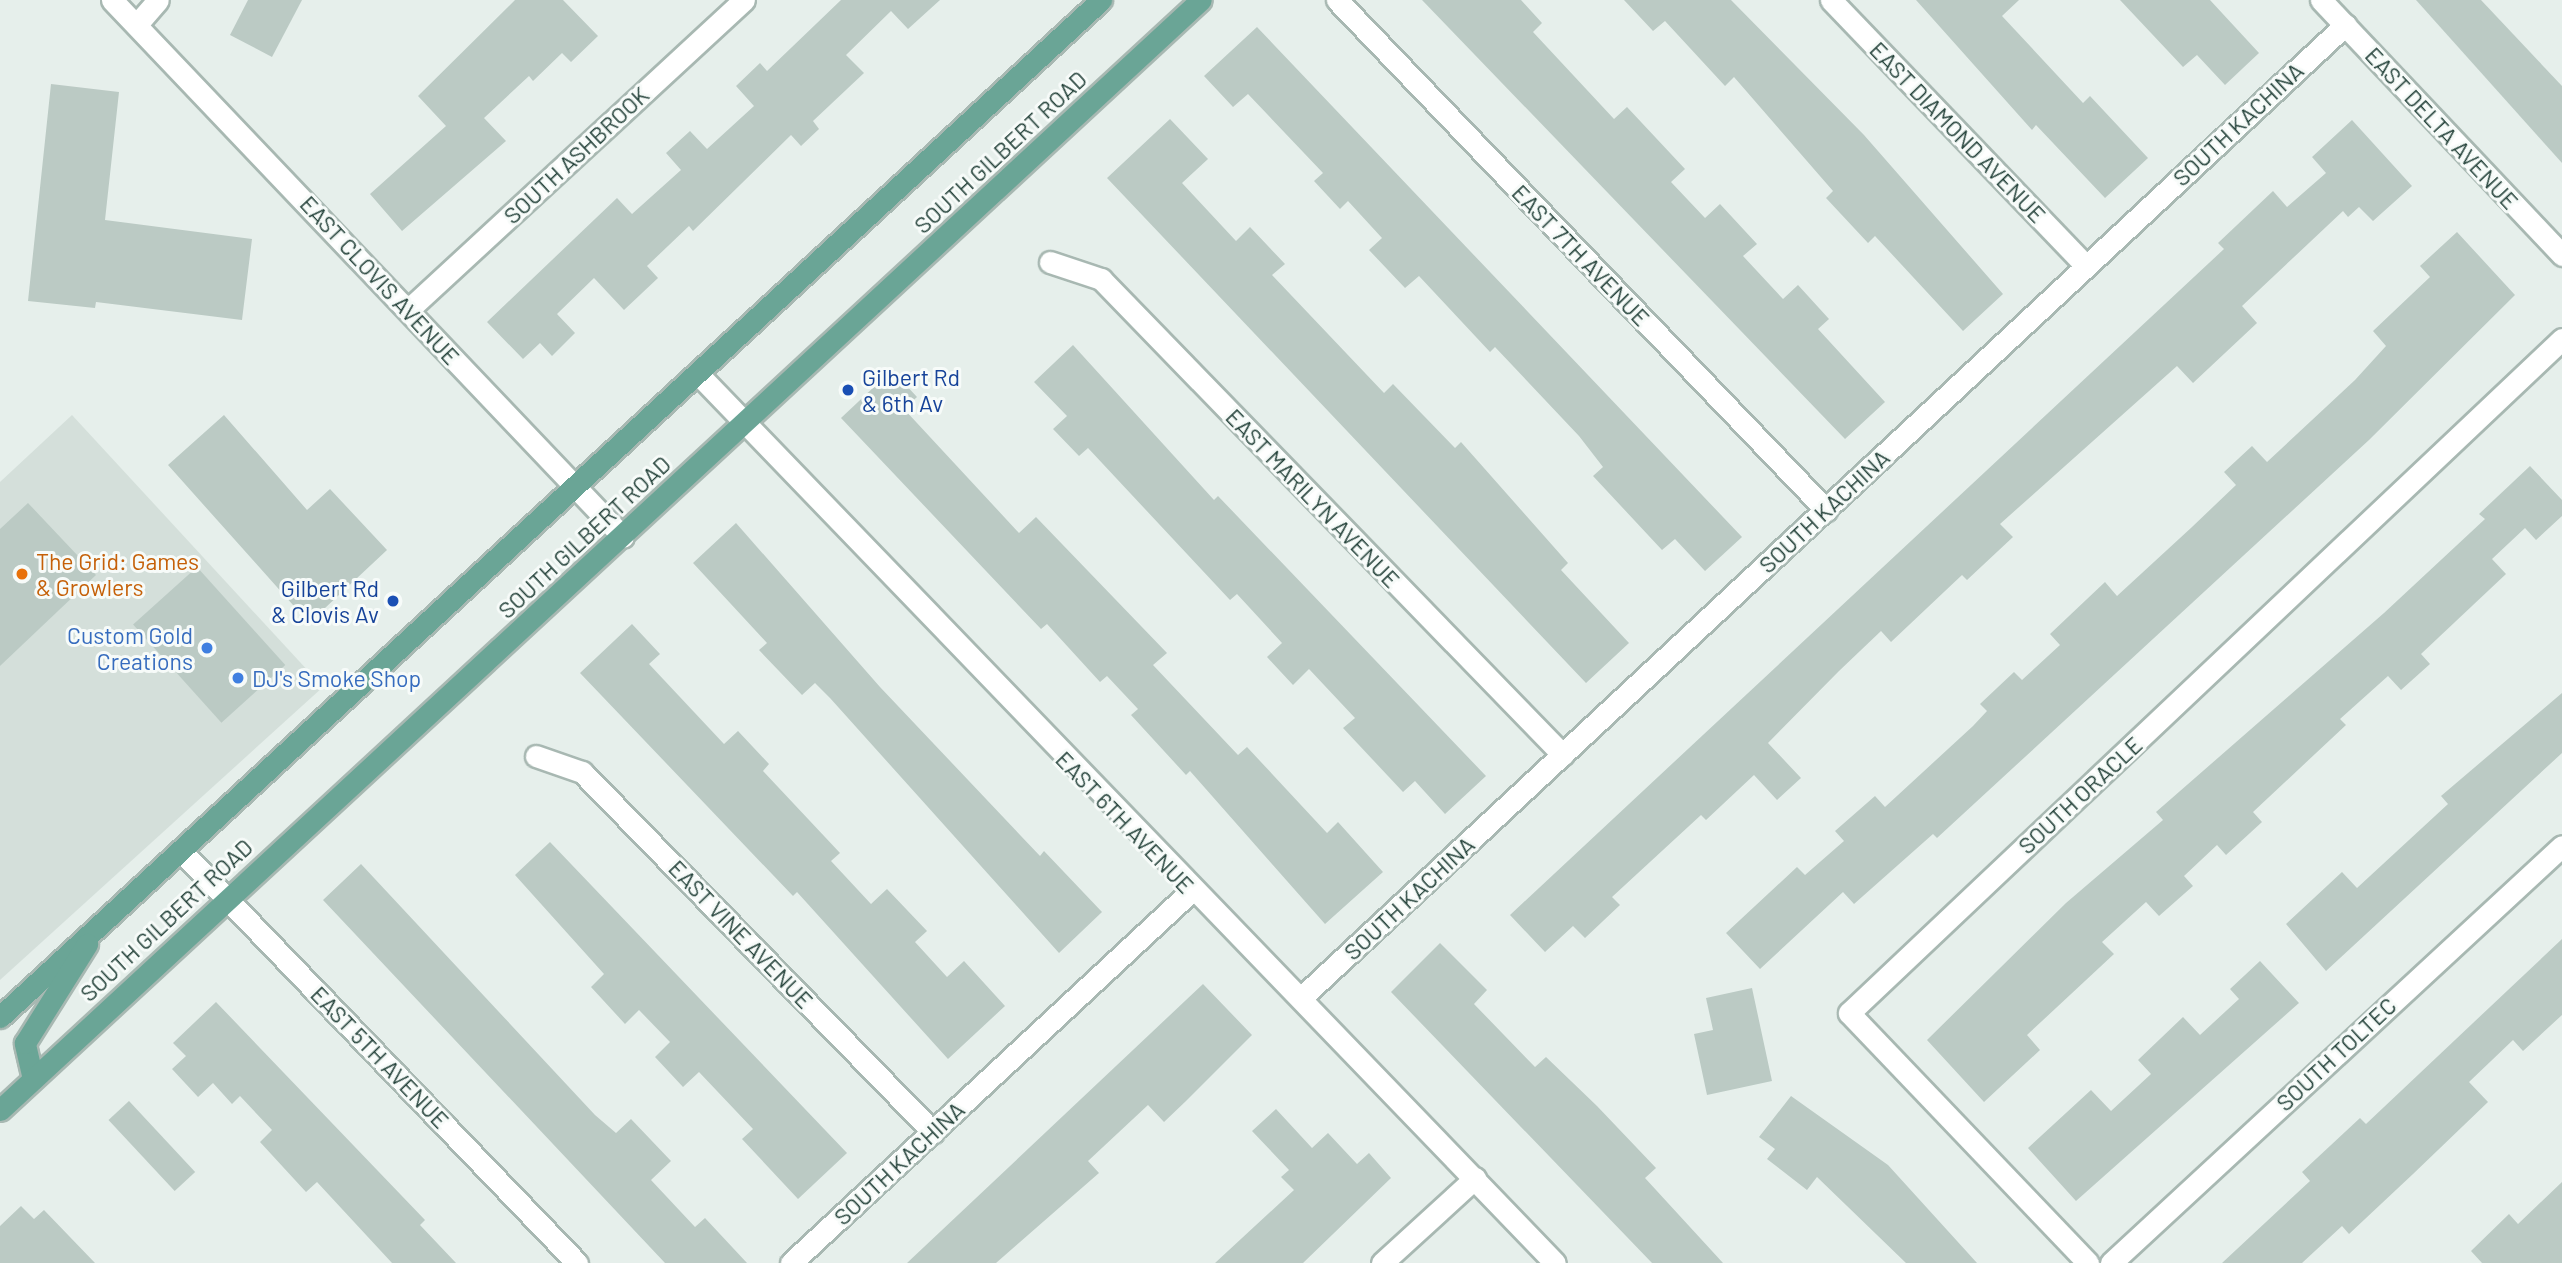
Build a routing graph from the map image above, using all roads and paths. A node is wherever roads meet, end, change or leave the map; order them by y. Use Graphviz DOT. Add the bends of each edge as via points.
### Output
graph roads {
  1 [pos="112,0"];
  2 [pos="158,0"];
  3 [pos="744,0"];
  4 [pos="1101,0"];
  5 [pos="1201,0"];
  6 [pos="1337,0"];
  7 [pos="1831,0"];
  8 [pos="2321,0"];
  9 [pos="138,23"];
  10 [pos="2345,26"];
  11 [pos="2562,256"];
  12 [pos="1050,262"];
  13 [pos="2085,265"];
  14 [pos="408,310"];
  15 [pos="2562,340"];
  16 [pos="699,375"];
  17 [pos="746,423"];
  18 [pos="576,489"];
  19 [pos="1826,510"];
  20 [pos="623,537"];
  21 [pos="1563,755"];
  22 [pos="536,756"];
  23 [pos="2562,846"];
  24 [pos="182,852"];
  25 [pos="1191,891"];
  26 [pos="229,899"];
  27 [pos="92,933"];
  28 [pos="1302,997"];
  29 [pos="0,1017"];
  30 [pos="33,1079"];
  31 [pos="0,1110"];
  32 [pos="933,1132"];
  33 [pos="1475,1178"];
  34 [pos="577,1263"];
  35 [pos="791,1263"];
  36 [pos="1382,1263"];
  37 [pos="1555,1263"];
  38 [pos="2088,1263"];
  39 [pos="2110,1263"];
  1 -- 9 [label="street, EAST CLOVIS AVENUE"];
  2 -- 9 [label="street"];
  3 -- 14 [label="street, SOUTH ASHBROOK"];
  4 -- 16 [label="main road, SOUTH GILBERT ROAD"];
  5 -- 17 [label="main road, SOUTH GILBERT ROAD"];
  6 -- 19 [label="street, EAST 7TH AVENUE"];
  7 -- 13 [label="street, EAST DIAMOND AVENUE"];
  8 -- 10 [label="street, EAST DELTA AVENUE"];
  9 -- 14 [label="street, EAST CLOVIS AVENUE"];
  10 -- 11 [label="street, EAST DELTA AVENUE"];
  10 -- 13 [label="street, SOUTH KACHINA"];
  12 -- 21 [label="street, EAST MARILYN AVENUE" via="1101,279"];
  13 -- 19 [label="street, SOUTH KACHINA"];
  14 -- 18 [label="street, EAST CLOVIS AVENUE"];
  15 -- 38 [label="street, SOUTH ORACLE" via="1849,1013"];
  16 -- 17 [label="street, EAST 6TH AVENUE"];
  16 -- 18 [label="main road, SOUTH GILBERT ROAD"];
  17 -- 20 [label="main road, SOUTH GILBERT ROAD"];
  17 -- 25 [label="street, EAST 6TH AVENUE"];
  18 -- 20 [label="street, EAST CLOVIS AVENUE"];
  18 -- 24 [label="main road, SOUTH GILBERT ROAD"];
  19 -- 21 [label="street, SOUTH KACHINA"];
  20 -- 26 [label="main road, SOUTH GILBERT ROAD"];
  21 -- 28 [label="street, SOUTH KACHINA"];
  22 -- 32 [label="street, EAST VINE AVENUE" via="582,772"];
  23 -- 39 [label="street, SOUTH TOLTEC"];
  24 -- 26 [label="street, EAST 5TH AVENUE"];
  24 -- 27 [label="main road, SOUTH GILBERT ROAD"];
  25 -- 28 [label="street, EAST 6TH AVENUE"];
  25 -- 32 [label="street, SOUTH KACHINA"];
  26 -- 30 [label="main road, SOUTH GILBERT ROAD"];
  26 -- 34 [label="street, EAST 5TH AVENUE"];
  27 -- 29 [label="main road, SOUTH GILBERT ROAD"];
  27 -- 30 [label="main road" via="25,1043"];
  28 -- 33 [label="street, EAST 6TH AVENUE"];
  30 -- 31 [label="main road, SOUTH GILBERT ROAD"];
  32 -- 35 [label="street, SOUTH KACHINA"];
  33 -- 36 [label="street"];
  33 -- 37 [label="street, EAST 6TH AVENUE"];
}
